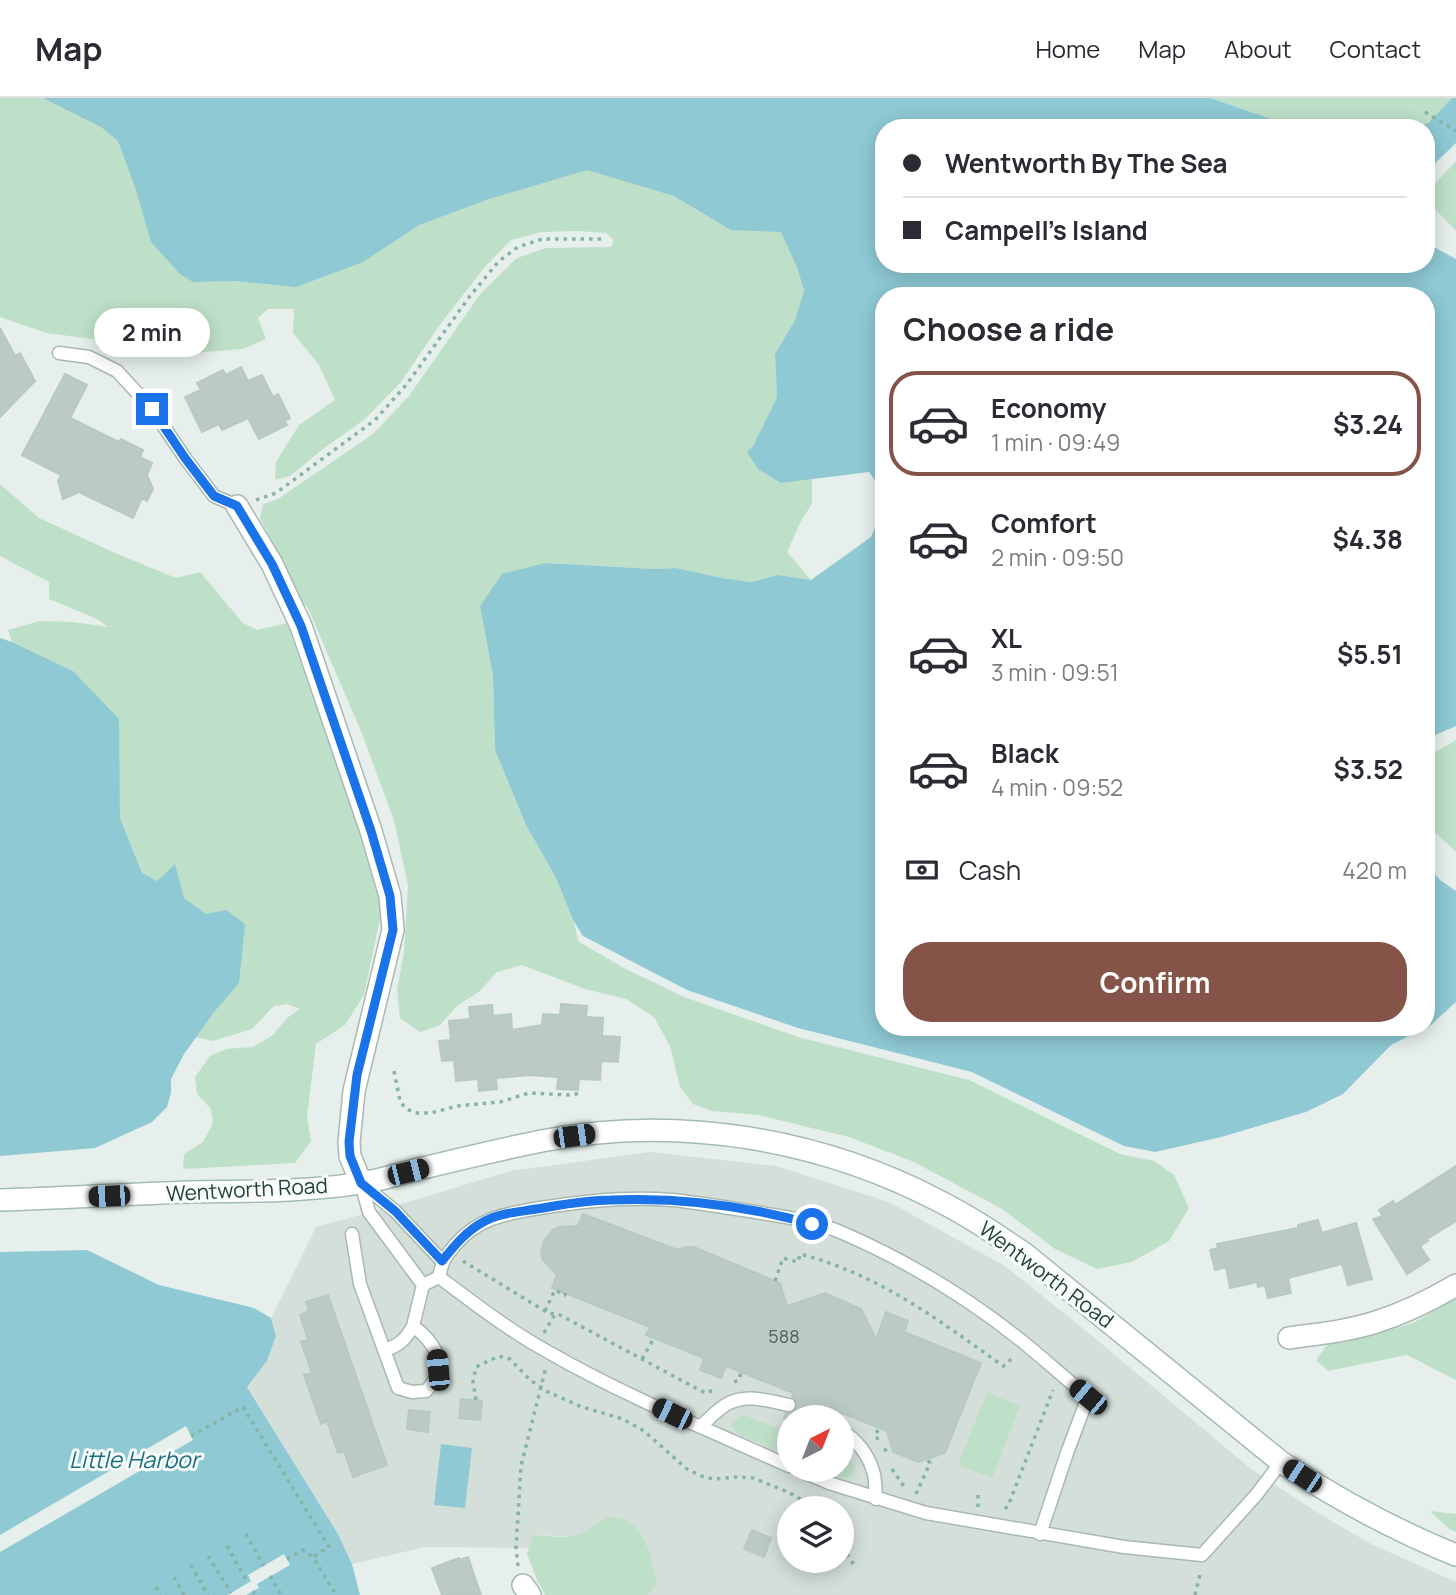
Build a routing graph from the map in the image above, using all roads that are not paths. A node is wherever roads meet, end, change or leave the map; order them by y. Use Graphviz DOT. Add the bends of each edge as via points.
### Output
graph roads {
  1 [pos="59,352"];
  2 [pos="237,506"];
  3 [pos="361,1183"];
  4 [pos="0,1200"];
  5 [pos="352,1234"];
  6 [pos="446,1257"];
  7 [pos="439,1277"];
  8 [pos="423,1285"];
  9 [pos="1456,1285"];
  10 [pos="413,1326"];
  11 [pos="1289,1338"];
  12 [pos="384,1350"];
  13 [pos="789,1405"];
  14 [pos="701,1426"];
  15 [pos="854,1440"];
  16 [pos="777,1461"];
  17 [pos="1281,1462"];
  18 [pos="827,1482"];
  19 [pos="876,1499"];
  20 [pos="1040,1534"];
  21 [pos="1456,1555"];
  1 -- 2 [label="lane" via="89,357 117,371 152,409 214,496"];
  2 -- 3 [label="main road" via="272,564 301,626 390,896 393,930 354,1091 350,1156"];
  3 -- 4 [label="main road, Wentworth Road"];
  3 -- 6 [label="lane"];
  3 -- 8 [label="lane" via="369,1212"];
  3 -- 17 [label="main road, Wentworth Road" via="550,1139 649,1130 748,1138 846,1161 939,1201 1025,1254"];
  5 -- 12 [label="lane" via="360,1284"];
  6 -- 7 [label="lane"];
  6 -- 20 [label="lane" via="463,1236 503,1214 609,1200 723,1206 835,1230 877,1248 981,1311 1088,1397"];
  7 -- 8 [label="lane"];
  7 -- 14 [label="lane" via="549,1353"];
  8 -- 10 [label="lane"];
  9 -- 11 [label="main road" via="1374,1323"];
  10 -- 12 [label="lane" via="403,1341"];
  10 -- 12 [label="lane" via="433,1344 437,1355 436,1382 426,1391 398,1388"];
  13 -- 14 [label="lane" via="755,1398 738,1400 725,1404"];
  14 -- 16 [label="lane"];
  15 -- 19 [label="lane" via="873,1470"];
  17 -- 20 [label="lane" via="1202,1555"];
  17 -- 21 [label="main road, Wentworth Road" via="1368,1516"];
  18 -- 19 [label="lane"];
  19 -- 20 [label="lane"];
}
